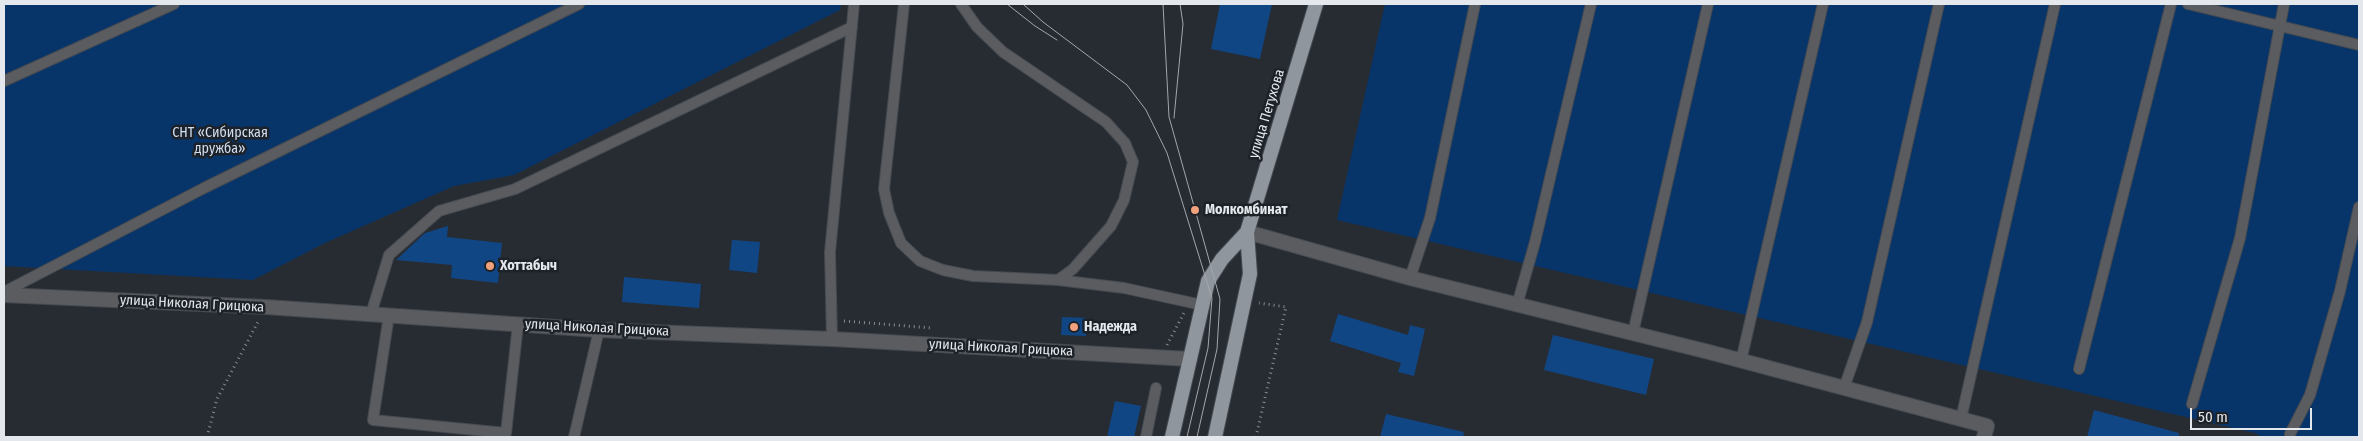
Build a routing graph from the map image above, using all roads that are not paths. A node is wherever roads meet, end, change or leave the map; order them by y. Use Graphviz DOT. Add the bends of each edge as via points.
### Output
graph roads {
  1 [pos="174,4"];
  2 [pos="578,4"];
  3 [pos="854,4"];
  4 [pos="904,4"];
  5 [pos="961,4"];
  6 [pos="1316,4"];
  7 [pos="1476,4"];
  8 [pos="1591,4"];
  9 [pos="1708,4"];
  10 [pos="1823,4"];
  11 [pos="1939,4"];
  12 [pos="2055,4"];
  13 [pos="2171,4"];
  14 [pos="2188,4"];
  15 [pos="2284,4"];
  16 [pos="2279,26"];
  17 [pos="852,27"];
  18 [pos="2359,45"];
  19 [pos="4,81"];
  20 [pos="2359,207"];
  21 [pos="1247,232"];
  22 [pos="1410,278"];
  23 [pos="1058,280"];
  24 [pos="4,294"];
  25 [pos="1195,304"];
  26 [pos="1518,305"];
  27 [pos="371,314"];
  28 [pos="389,315"];
  29 [pos="518,324"];
  30 [pos="599,330"];
  31 [pos="1633,333"];
  32 [pos="832,339"];
  33 [pos="1190,359"];
  34 [pos="1742,361"];
  35 [pos="2079,369"];
  36 [pos="1156,388"];
  37 [pos="1844,388"];
  38 [pos="2192,404"];
  39 [pos="1961,418"];
  40 [pos="2290,434"];
  41 [pos="574,437"];
  42 [pos="1146,437"];
  43 [pos="1172,437"];
  44 [pos="1215,437"];
  45 [pos="1984,437"];
  1 -- 19 [label="lane"];
  2 -- 24 [label="lane" via="204,188"];
  3 -- 17 [label="lane"];
  4 -- 23 [label="lane" via="884,189 901,243 920,262 944,270 973,276"];
  5 -- 23 [label="lane" via="1003,52 1106,122 1125,143 1133,162 1124,200 1111,226 1074,269"];
  6 -- 21 [label="highway, улица Петухова"];
  7 -- 22 [label="lane" via="1430,218"];
  8 -- 26 [label="lane"];
  9 -- 31 [label="lane"];
  10 -- 34 [label="lane"];
  11 -- 37 [label="lane" via="1868,322"];
  12 -- 39 [label="lane"];
  13 -- 35 [label="lane"];
  14 -- 16 [label="lane"];
  15 -- 16 [label="lane"];
  16 -- 18 [label="lane"];
  16 -- 38 [label="lane" via="2240,238"];
  17 -- 27 [label="lane" via="515,189 439,211 388,255"];
  17 -- 32 [label="lane" via="830,252"];
  20 -- 40 [label="lane" via="2340,291 2310,395"];
  21 -- 22 [label="street"];
  21 -- 25 [label="highway, улица Петухова" via="1214,271"];
  21 -- 44 [label="highway, улица Петухова" via="1250,274"];
  22 -- 26 [label="street"];
  23 -- 25 [label="lane" via="1124,288"];
  24 -- 27 [label="street, улица Николая Грицюка"];
  25 -- 33 [label="highway, улица Петухова"];
  26 -- 31 [label="street"];
  27 -- 28 [label="street, улица Николая Грицюка"];
  28 -- 29 [label="street, улица Николая Грицюка"];
  28 -- 29 [label="lane" via="373,420 506,433"];
  29 -- 30 [label="street, улица Николая Грицюка"];
  30 -- 32 [label="street, улица Николая Грицюка"];
  30 -- 41 [label="lane"];
  31 -- 34 [label="street"];
  32 -- 33 [label="street, улица Николая Грицюка"];
  33 -- 43 [label="highway, улица Петухова"];
  34 -- 37 [label="street"];
  36 -- 42 [label="lane"];
  37 -- 39 [label="street"];
  39 -- 45 [label="street" via="1987,426"];
}
